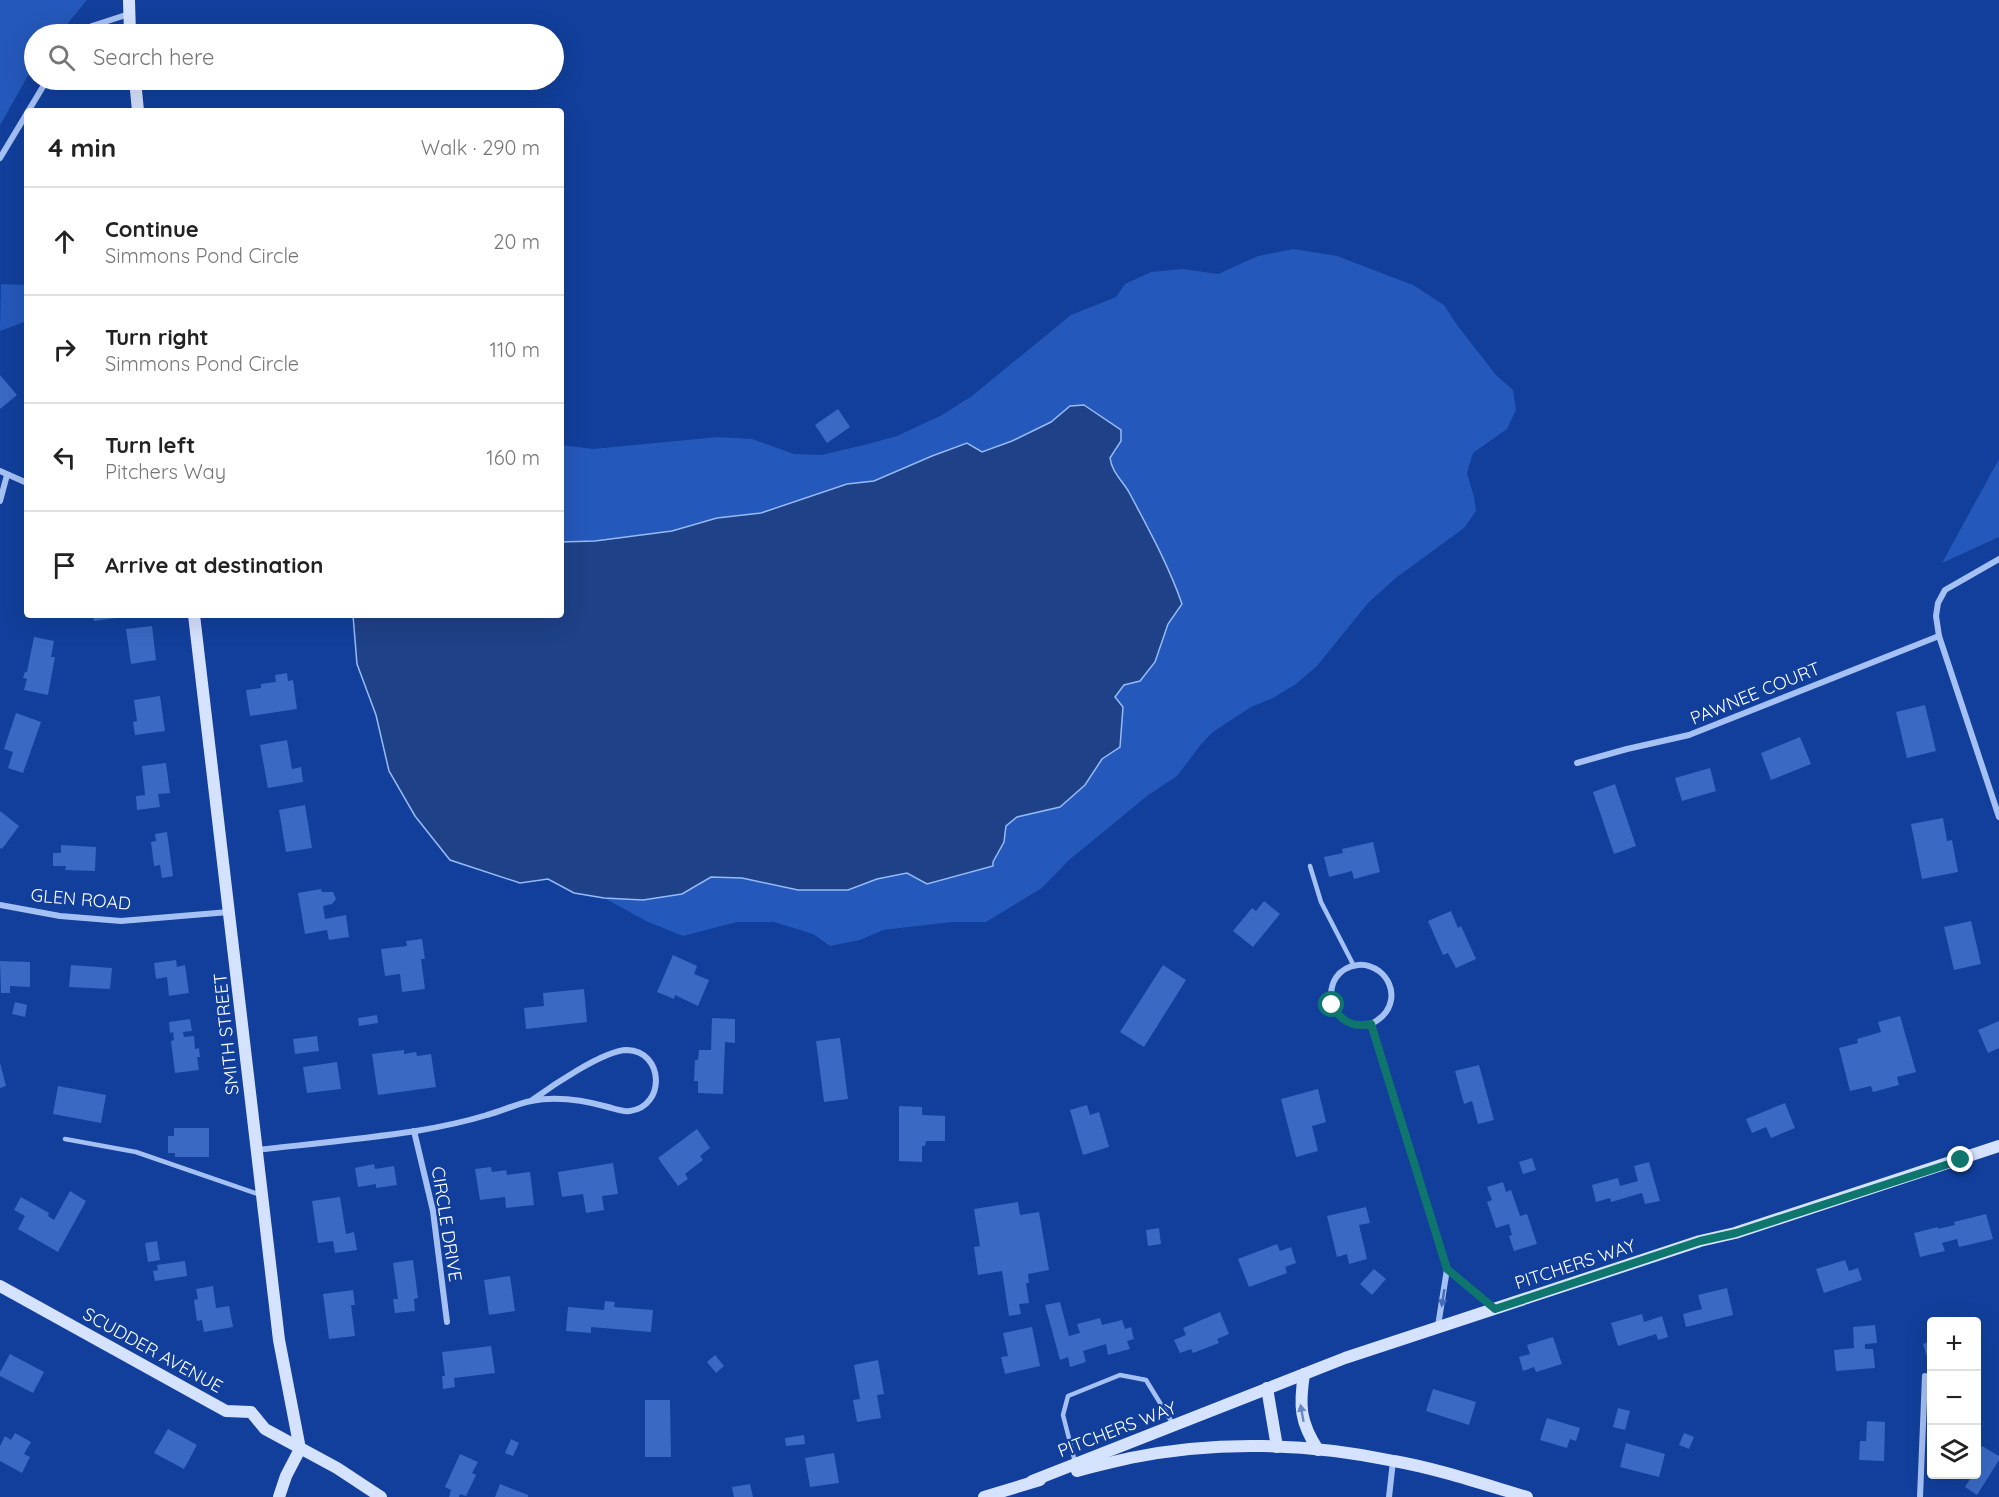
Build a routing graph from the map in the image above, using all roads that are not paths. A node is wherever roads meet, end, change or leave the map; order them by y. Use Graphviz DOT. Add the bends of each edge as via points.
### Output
graph roads {
  1 [pos="129,0"];
  2 [pos="129,14"];
  3 [pos="98,24"];
  4 [pos="130,24"];
  5 [pos="41,90"];
  6 [pos="136,90"];
  7 [pos="30,108"];
  8 [pos="138,108"];
  9 [pos="24,118"];
  10 [pos="0,158"];
  11 [pos="0,471"];
  12 [pos="7,475"];
  13 [pos="24,482"];
  14 [pos="0,501"];
  15 [pos="1999,559"];
  16 [pos="194,618"];
  17 [pos="1940,636"];
  18 [pos="1577,763"];
  19 [pos="1999,817"];
  20 [pos="1310,866"];
  21 [pos="0,905"];
  22 [pos="230,912"];
  23 [pos="1354,966"];
  24 [pos="1371,1024"];
  25 [pos="531,1101"];
  26 [pos="414,1131"];
  27 [pos="65,1139"];
  28 [pos="1999,1146"];
  29 [pos="257,1150"];
  30 [pos="262,1196"];
  31 [pos="1447,1269"];
  32 [pos="0,1286"];
  33 [pos="1495,1309"];
  34 [pos="447,1322"];
  35 [pos="1438,1327"];
  36 [pos="1304,1374"];
  37 [pos="1925,1376"];
  38 [pos="1267,1388"];
  39 [pos="1174,1426"];
  40 [pos="1277,1447"];
  41 [pos="300,1449"];
  42 [pos="1318,1450"];
  43 [pos="1393,1460"];
  44 [pos="1075,1464"];
  45 [pos="1032,1481"];
  46 [pos="279,1497"];
  47 [pos="381,1497"];
  48 [pos="984,1497"];
  49 [pos="1389,1497"];
  50 [pos="1527,1497"];
  51 [pos="1920,1497"];
  1 -- 2 [label="main road"];
  2 -- 3 [label="street"];
  2 -- 4 [label="main road"];
  5 -- 7 [label="street"];
  6 -- 8 [label="main road"];
  9 -- 10 [label="street"];
  11 -- 12 [label="street"];
  12 -- 13 [label="street"];
  12 -- 14 [label="street"];
  15 -- 17 [label="street" via="1945,590 1936,616"];
  16 -- 22 [label="main road, SMITH STREET"];
  17 -- 18 [label="street, PAWNEE COURT" via="1689,735"];
  17 -- 19 [label="street"];
  20 -- 23 [label="lane" via="1321,902"];
  21 -- 22 [label="street, GLEN ROAD" via="60,916 121,921"];
  22 -- 29 [label="main road, SMITH STREET"];
  23 -- 24 [label="street" via="1376,969 1386,977 1390,988 1389,1007"];
  23 -- 24 [label="street" via="1335,979 1332,1005 1345,1021"];
  24 -- 31 [label="street"];
  25 -- 25 [label="street" via="576,1100 631,1111 652,1097 657,1085 656,1072 639,1053 621,1051 564,1077"];
  25 -- 26 [label="street" via="462,1122"];
  26 -- 29 [label="street"];
  26 -- 34 [label="street, CIRCLE DRIVE" via="433,1211"];
  27 -- 30 [label="lane" via="136,1152"];
  28 -- 33 [label="main road, PITCHERS WAY"];
  29 -- 30 [label="main road, SMITH STREET"];
  30 -- 41 [label="main road, SMITH STREET" via="279,1340"];
  31 -- 33 [label="street"];
  31 -- 35 [label="street, one-way"];
  32 -- 41 [label="main road, SCUDDER AVENUE" via="226,1411 251,1413 265,1429"];
  33 -- 35 [label="main road, PITCHERS WAY"];
  35 -- 36 [label="main road, PITCHERS WAY"];
  36 -- 38 [label="main road, PITCHERS WAY"];
  42 -- 36 [label="main road, one-way" via="1302,1418"];
  37 -- 51 [label="street"];
  38 -- 39 [label="main road, PITCHERS WAY"];
  38 -- 40 [label="main road"];
  39 -- 44 [label="main road, PITCHERS WAY"];
  39 -- 44 [label="lane" via="1146,1380 1120,1375 1068,1396 1063,1414"];
  40 -- 42 [label="main road"];
  40 -- 45 [label="main road" via="1180,1450"];
  41 -- 46 [label="main road"];
  41 -- 47 [label="main road, SCUDDER AVENUE"];
  42 -- 43 [label="main road"];
  43 -- 49 [label="street"];
  43 -- 50 [label="main road"];
  44 -- 45 [label="main road, PITCHERS WAY"];
  45 -- 48 [label="main road"];
}
